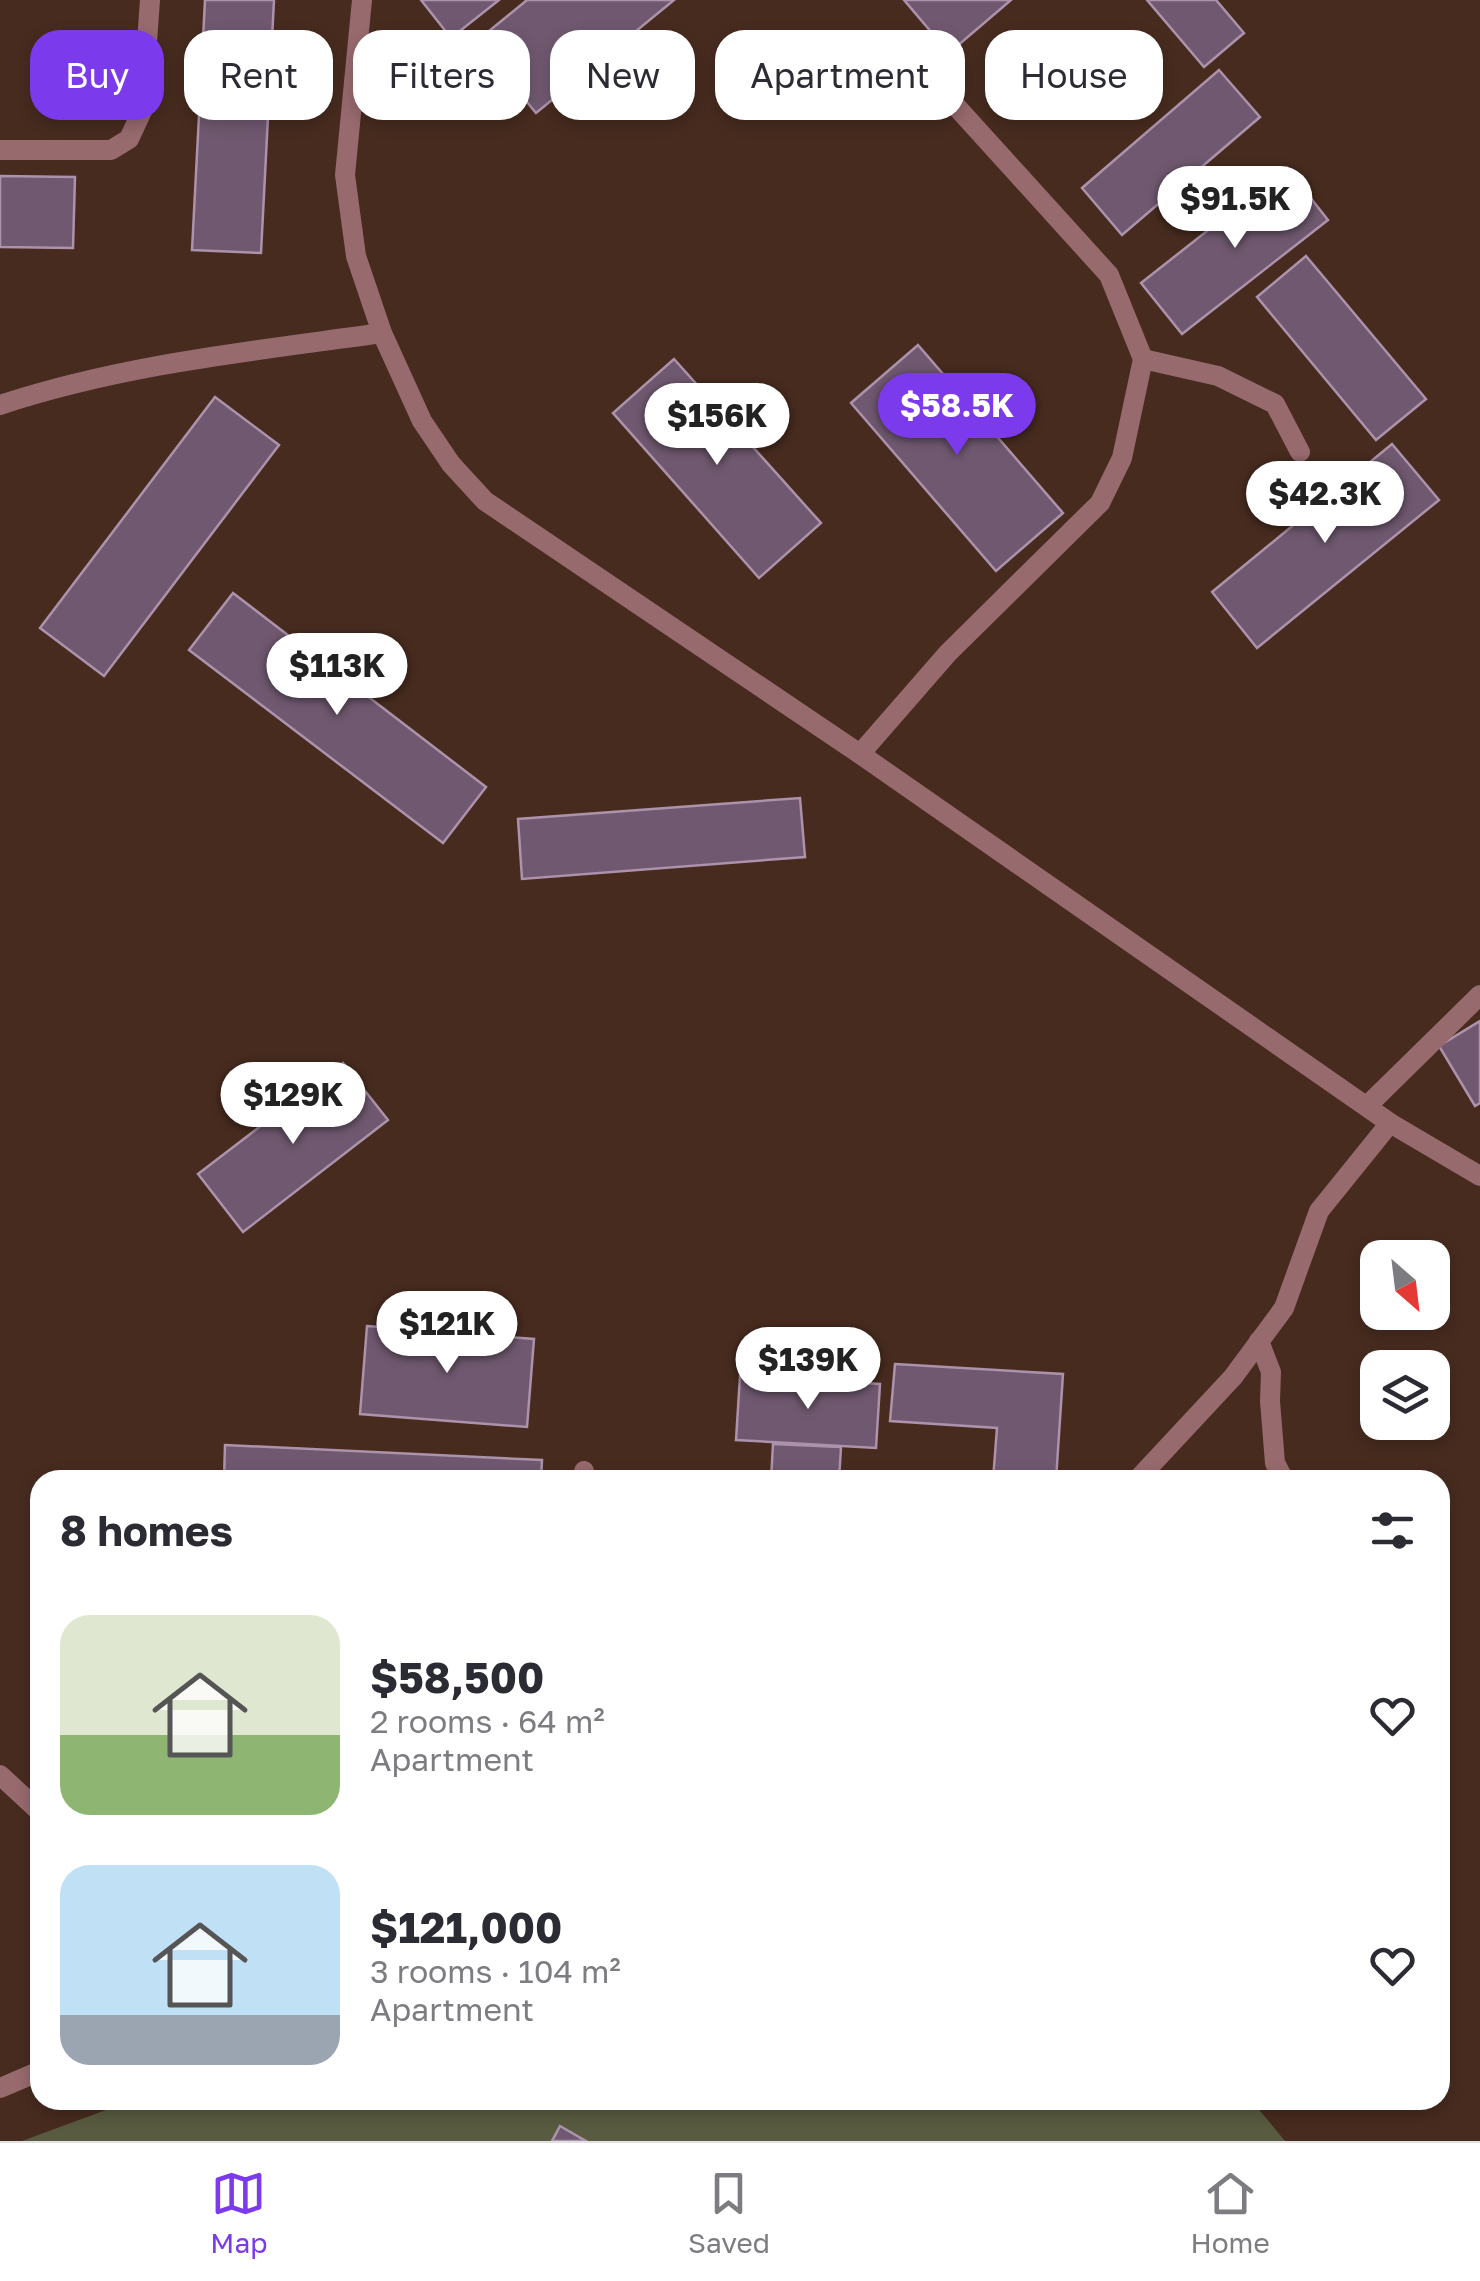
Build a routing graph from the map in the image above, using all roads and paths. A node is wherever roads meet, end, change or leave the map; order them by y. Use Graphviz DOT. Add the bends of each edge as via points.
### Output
graph roads {
  1 [pos="150,0"];
  2 [pos="362,0"];
  3 [pos="965,116"];
  4 [pos="0,150"];
  5 [pos="382,333"];
  6 [pos="1143,359"];
  7 [pos="0,405"];
  8 [pos="1300,452"];
  9 [pos="860,754"];
  10 [pos="1480,994"];
  11 [pos="1367,1106"];
  12 [pos="1390,1122"];
  13 [pos="1476,1167"];
  14 [pos="1260,1341"];
  15 [pos="1146,1470"];
  16 [pos="1279,1470"];
  17 [pos="0,1774"];
  18 [pos="30,1802"];
  19 [pos="30,2075"];
  20 [pos="0,2088"];
  1 -- 4 [label="street" via="142,111 129,139 111,150"];
  2 -- 5 [label="street" via="345,175 356,256"];
  3 -- 6 [label="street" via="1109,276"];
  5 -- 7 [label="street" via="195,359 56,386"];
  5 -- 9 [label="street" via="422,422 485,501"];
  6 -- 8 [label="street" via="1218,376 1275,404"];
  6 -- 9 [label="street" via="1122,458 1100,504 948,653"];
  9 -- 11 [label="street"];
  10 -- 11 [label="street"];
  11 -- 12 [label="street"];
  12 -- 13 [label="street"];
  12 -- 14 [label="street" via="1318,1211 1284,1308"];
  14 -- 15 [label="street"];
  14 -- 16 [label="street" via="1272,1372"];
  17 -- 18 [label="street"];
  19 -- 20 [label="street"];
}
